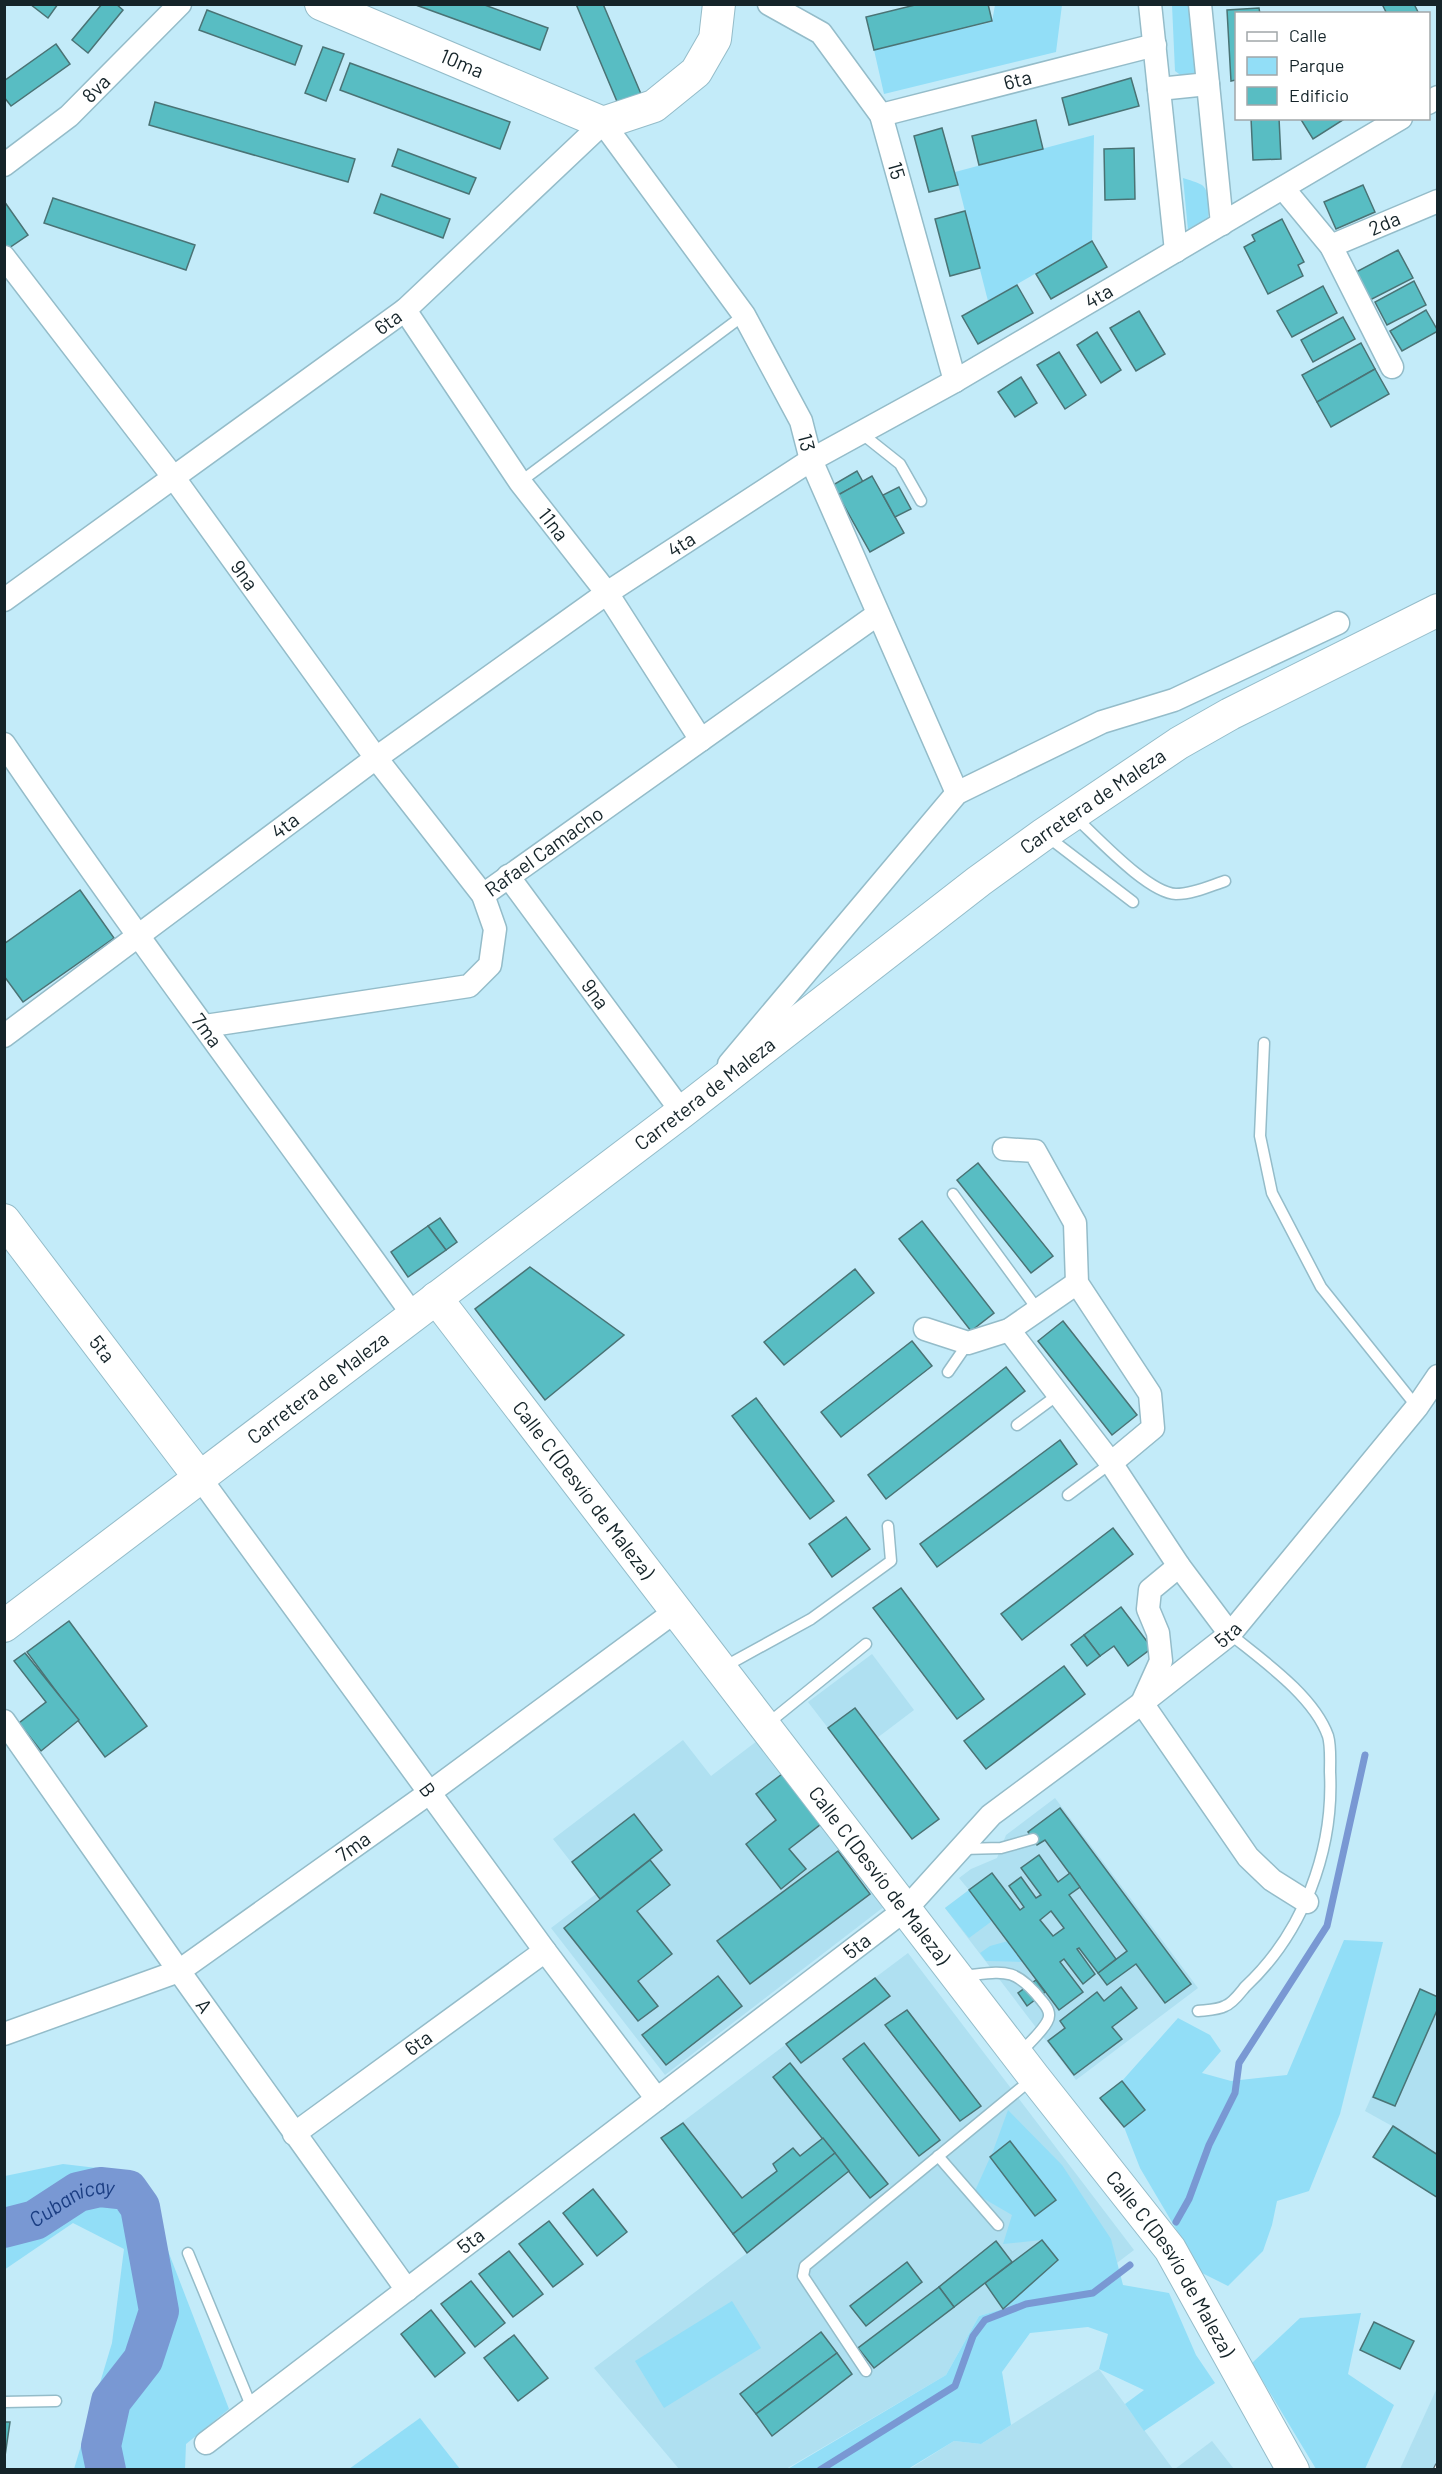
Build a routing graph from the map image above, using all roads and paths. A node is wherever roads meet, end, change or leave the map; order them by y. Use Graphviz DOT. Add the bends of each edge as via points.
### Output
graph roads {
  1 [pos="180,4"];
  2 [pos="719,4"];
  3 [pos="769,4"];
  4 [pos="1150,4"];
  5 [pos="1200,4"];
  6 [pos="342,8"];
  7 [pos="1155,45"];
  8 [pos="1208,84"];
  9 [pos="1159,89"];
  10 [pos="881,115"];
  11 [pos="1398,120"];
  12 [pos="603,123"];
  13 [pos="4,165"];
  14 [pos="1283,188"];
  15 [pos="1437,201"];
  16 [pos="1222,224"];
  17 [pos="1331,246"];
  18 [pos="1176,251"];
  19 [pos="4,257"];
  20 [pos="405,310"];
  21 [pos="744,315"];
  22 [pos="1392,367"];
  23 [pos="955,381"];
  24 [pos="861,433"];
  25 [pos="811,460"];
  26 [pos="174,478"];
  27 [pos="520,482"];
  28 [pos="921,501"];
  29 [pos="607,593"];
  30 [pos="4,600"];
  31 [pos="1437,610"];
  32 [pos="878,614"];
  33 [pos="1338,623"];
  34 [pos="701,740"];
  35 [pos="4,744"];
  36 [pos="376,758"];
  37 [pos="957,793"];
  38 [pos="1073,814"];
  39 [pos="1044,834"];
  40 [pos="508,876"];
  41 [pos="1225,881"];
  42 [pos="483,895"];
  43 [pos="1133,902"];
  44 [pos="137,935"];
  45 [pos="205,1026"];
  46 [pos="4,1036"];
  47 [pos="1264,1043"];
  48 [pos="694,1102"];
  49 [pos="1004,1149"];
  50 [pos="953,1194"];
  51 [pos="4,1220"];
  52 [pos="1077,1283"];
  53 [pos="425,1307"];
  54 [pos="1038,1310"];
  55 [pos="925,1329"];
  56 [pos="1009,1330"];
  57 [pos="968,1343"];
  58 [pos="948,1372"];
  59 [pos="1437,1376"];
  60 [pos="1059,1394"];
  61 [pos="1417,1407"];
  62 [pos="1017,1425"];
  63 [pos="1111,1463"];
  64 [pos="200,1478"];
  65 [pos="1068,1495"];
  66 [pos="888,1526"];
  67 [pos="1179,1566"];
  68 [pos="677,1610"];
  69 [pos="4,1626"];
  70 [pos="1230,1634"];
  71 [pos="866,1644"];
  72 [pos="722,1668"];
  73 [pos="1142,1703"];
  74 [pos="4,1721"];
  75 [pos="766,1726"];
  76 [pos="429,1793"];
  77 [pos="1033,1839"];
  78 [pos="962,1849"];
  79 [pos="1307,1902"];
  80 [pos="906,1909"];
  81 [pos="544,1951"];
  82 [pos="179,1971"];
  83 [pos="957,1976"];
  84 [pos="1198,2011"];
  85 [pos="4,2034"];
  86 [pos="1026,2066"];
  87 [pos="657,2099"];
  88 [pos="294,2134"];
  89 [pos="938,2156"];
  90 [pos="999,2225"];
  91 [pos="188,2253"];
  92 [pos="407,2290"];
  93 [pos="866,2371"];
  94 [pos="56,2401"];
  95 [pos="4,2402"];
  96 [pos="252,2408"];
  97 [pos="206,2443"];
  98 [pos="1293,2469"];
  1 -- 13 [label="street, 8va" via="69,116"];
  2 -- 12 [label="street, 6ta" via="715,39 696,72 654,106"];
  3 -- 10 [label="street, 15" via="821,33"];
  4 -- 7 [label="street"];
  5 -- 8 [label="street"];
  6 -- 12 [label="street, 10ma"];
  7 -- 9 [label="street"];
  7 -- 10 [label="street, 6ta"];
  8 -- 9 [label="street"];
  8 -- 16 [label="street"];
  9 -- 18 [label="street"];
  10 -- 23 [label="street, 15"];
  11 -- 14 [label="street, 4ta"];
  12 -- 20 [label="street, 6ta"];
  12 -- 21 [label="street, 13"];
  14 -- 16 [label="street, 4ta"];
  14 -- 17 [label="street"];
  15 -- 17 [label="street, 2da"];
  16 -- 18 [label="street, 4ta"];
  17 -- 22 [label="street"];
  18 -- 23 [label="street, 4ta"];
  19 -- 26 [label="street, 9na"];
  20 -- 26 [label="street, 6ta"];
  20 -- 27 [label="street, 11na"];
  21 -- 25 [label="street, 13" via="801,421"];
  21 -- 27 [label="lane"];
  23 -- 24 [label="street, 4ta"];
  24 -- 25 [label="street, 4ta"];
  24 -- 28 [label="lane" via="900,464"];
  25 -- 29 [label="street, 4ta"];
  25 -- 32 [label="street, 13"];
  26 -- 30 [label="street, 6ta"];
  26 -- 36 [label="street, 9na"];
  27 -- 29 [label="street, 11na"];
  29 -- 34 [label="street, 11na"];
  29 -- 36 [label="street, 4ta"];
  31 -- 38 [label="street, Carretera de Maleza" via="1230,714"];
  32 -- 34 [label="street, Rafael Camacho"];
  32 -- 37 [label="street, 13"];
  33 -- 37 [label="street" via="1174,700 1101,722"];
  34 -- 40 [label="street, Rafael Camacho"];
  35 -- 44 [label="street, 7ma"];
  36 -- 42 [label="street, 9na"];
  36 -- 44 [label="street, 4ta"];
  37 -- 48 [label="street"];
  38 -- 39 [label="street, Carretera de Maleza"];
  38 -- 41 [label="lane" via="1160,891 1188,893"];
  39 -- 43 [label="lane"];
  39 -- 48 [label="street, Carretera de Maleza"];
  40 -- 42 [label="street, Rafael Camacho"];
  40 -- 48 [label="street, 9na"];
  42 -- 45 [label="street, Rafael Camacho" via="495,929 490,965 469,986"];
  44 -- 45 [label="street, 7ma"];
  44 -- 46 [label="street, 4ta"];
  45 -- 53 [label="street, 7ma"];
  47 -- 61 [label="lane" via="1260,1136 1272,1193 1321,1287"];
  48 -- 53 [label="street, Carretera de Maleza"];
  49 -- 52 [label="street" via="1035,1151 1075,1223"];
  50 -- 54 [label="lane"];
  51 -- 64 [label="street, 5ta"];
  52 -- 54 [label="street"];
  52 -- 63 [label="street" via="1150,1394 1153,1428"];
  53 -- 64 [label="street, Carretera de Maleza"];
  53 -- 68 [label="street, Calle C (Desvío de Maleza)"];
  54 -- 56 [label="street"];
  55 -- 57 [label="street"];
  56 -- 57 [label="street"];
  56 -- 60 [label="street"];
  57 -- 58 [label="lane"];
  59 -- 61 [label="street, 5ta"];
  60 -- 62 [label="lane"];
  60 -- 63 [label="street"];
  61 -- 70 [label="street, 5ta"];
  63 -- 65 [label="lane"];
  63 -- 67 [label="street"];
  64 -- 69 [label="street, Carretera de Maleza"];
  64 -- 76 [label="street, B"];
  66 -- 72 [label="lane" via="891,1561 811,1619"];
  67 -- 70 [label="street"];
  67 -- 73 [label="street" via="1150,1590 1148,1609 1158,1633 1161,1661"];
  68 -- 72 [label="street, Calle C (Desvío de Maleza)"];
  68 -- 76 [label="street, 7ma"];
  70 -- 73 [label="street, 5ta"];
  70 -- 79 [label="lane" via="1309,1704 1328,1736 1332,1798"];
  71 -- 75 [label="lane"];
  72 -- 75 [label="street, Calle C (Desvío de Maleza)"];
  73 -- 78 [label="street, 5ta" via="991,1815"];
  73 -- 79 [label="street" via="1248,1857 1272,1880"];
  74 -- 82 [label="street, A"];
  75 -- 80 [label="street, Calle C (Desvío de Maleza)"];
  76 -- 81 [label="street, B"];
  76 -- 82 [label="street, 7ma"];
  77 -- 78 [label="lane" via="1000,1848"];
  78 -- 80 [label="street, 5ta"];
  79 -- 84 [label="lane" via="1282,1945 1254,1979 1225,2006"];
  80 -- 83 [label="street, Calle C (Desvío de Maleza)"];
  80 -- 87 [label="street, 5ta"];
  81 -- 87 [label="street, B"];
  81 -- 88 [label="street, 6ta"];
  82 -- 85 [label="street, 7ma"];
  82 -- 88 [label="street, A"];
  83 -- 86 [label="street, Calle C (Desvío de Maleza)"];
  83 -- 86 [label="lane" via="1005,1972 1030,1985 1050,2016"];
  86 -- 89 [label="lane"];
  86 -- 98 [label="street, Calle C (Desvío de Maleza)" via="1170,2249"];
  87 -- 92 [label="street, 5ta"];
  88 -- 92 [label="street, A"];
  89 -- 90 [label="lane"];
  89 -- 93 [label="lane" via="805,2266 802,2276"];
  91 -- 96 [label="lane"];
  92 -- 96 [label="street, 5ta"];
  94 -- 95 [label="lane"];
  96 -- 97 [label="street, 5ta"];
}
